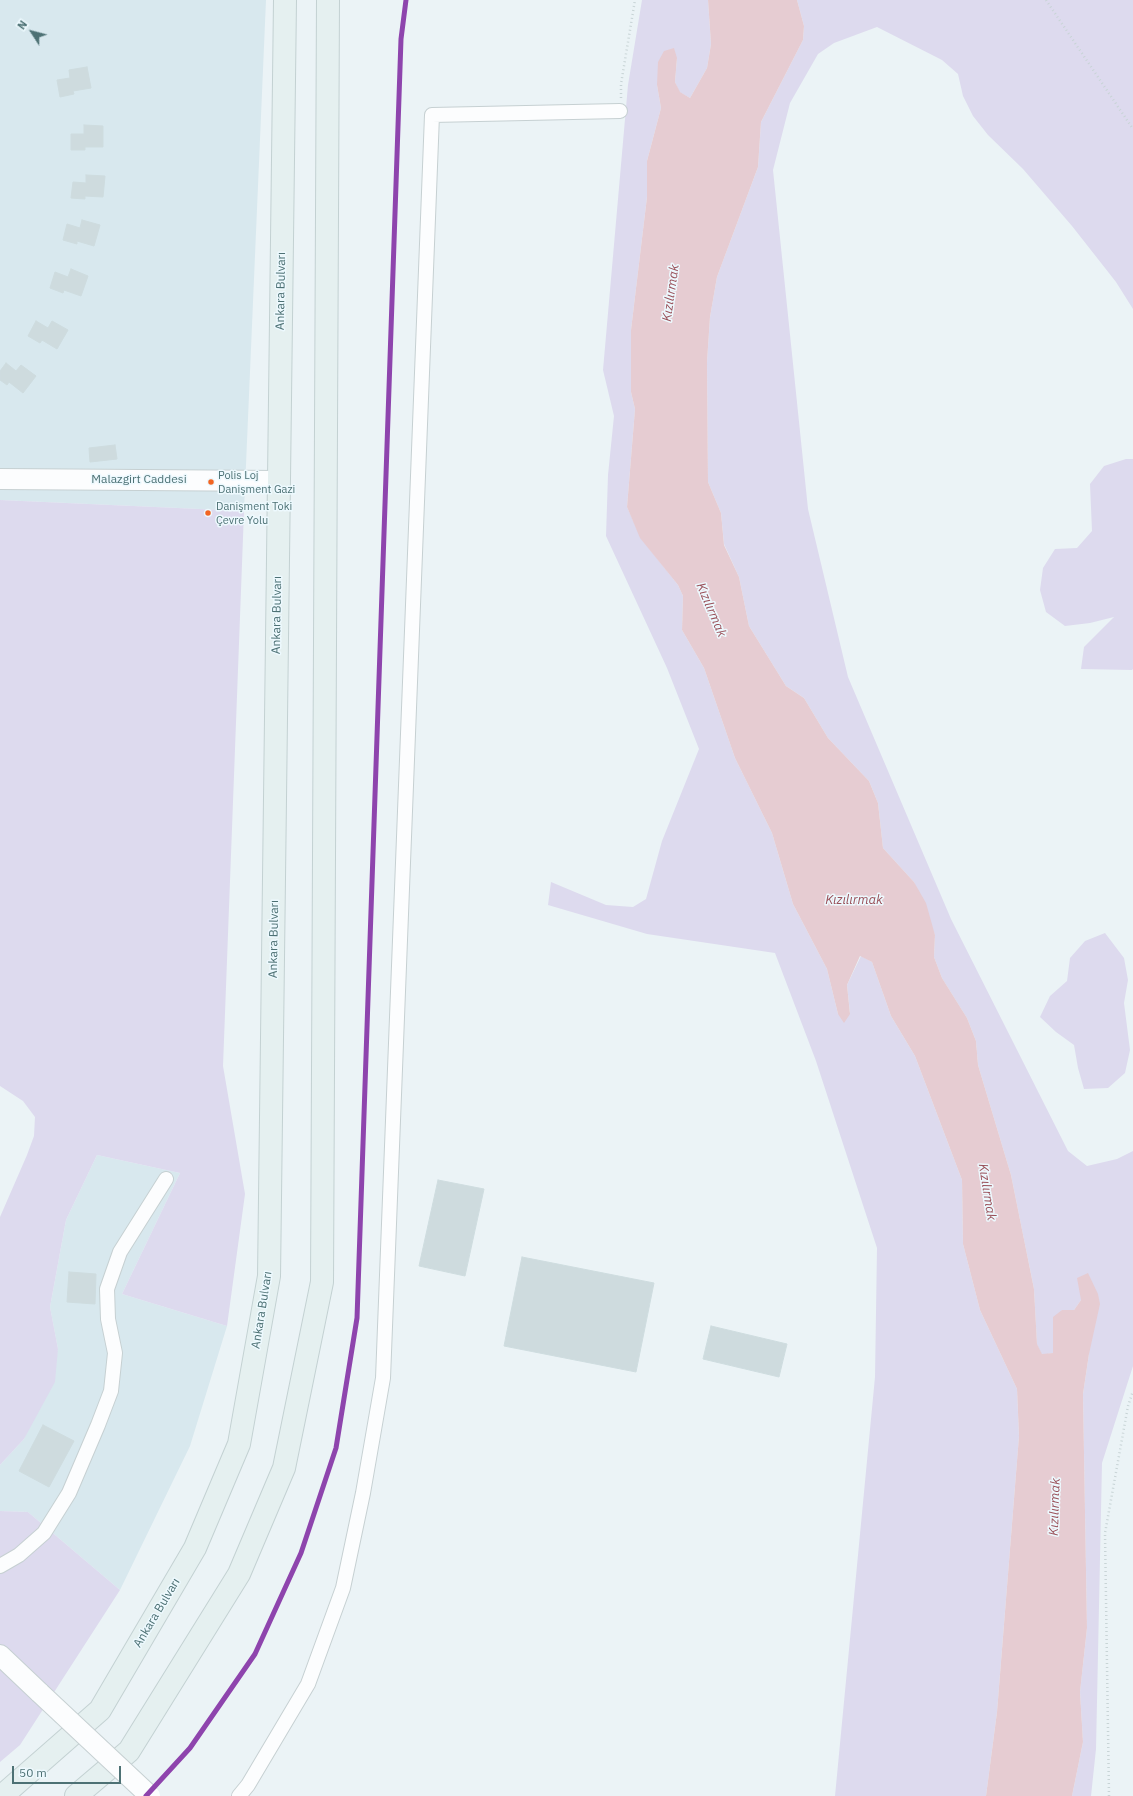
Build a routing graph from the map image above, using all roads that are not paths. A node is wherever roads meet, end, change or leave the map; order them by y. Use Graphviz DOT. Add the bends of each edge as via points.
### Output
graph roads {
  1 [pos="285,0"];
  2 [pos="328,0"];
  3 [pos="620,110"];
  4 [pos="0,479"];
  5 [pos="279,481"];
  6 [pos="166,1179"];
  7 [pos="0,1566"];
  8 [pos="0,1655"];
  9 [pos="2,1796"];
  10 [pos="76,1796"];
  11 [pos="150,1796"];
  12 [pos="239,1796"];
  1 -- 5 [label="highway, Ankara Bulvarı"];
  2 -- 10 [label="highway" via="322,1282 284,1468 240,1574 128,1751"];
  3 -- 12 [label="street" via="432,115 384,1370 363,1493 343,1588 308,1684"];
  4 -- 5 [label="street, Malazgirt Caddesi"];
  5 -- 9 [label="highway, Ankara Bulvarı" via="270,1276 239,1444 195,1548 100,1710"];
  6 -- 7 [label="street" via="120,1252 107,1289 108,1320 115,1353 111,1391 98,1425 68,1493 44,1533"];
  8 -- 11 [label="street, bridge"];
}
